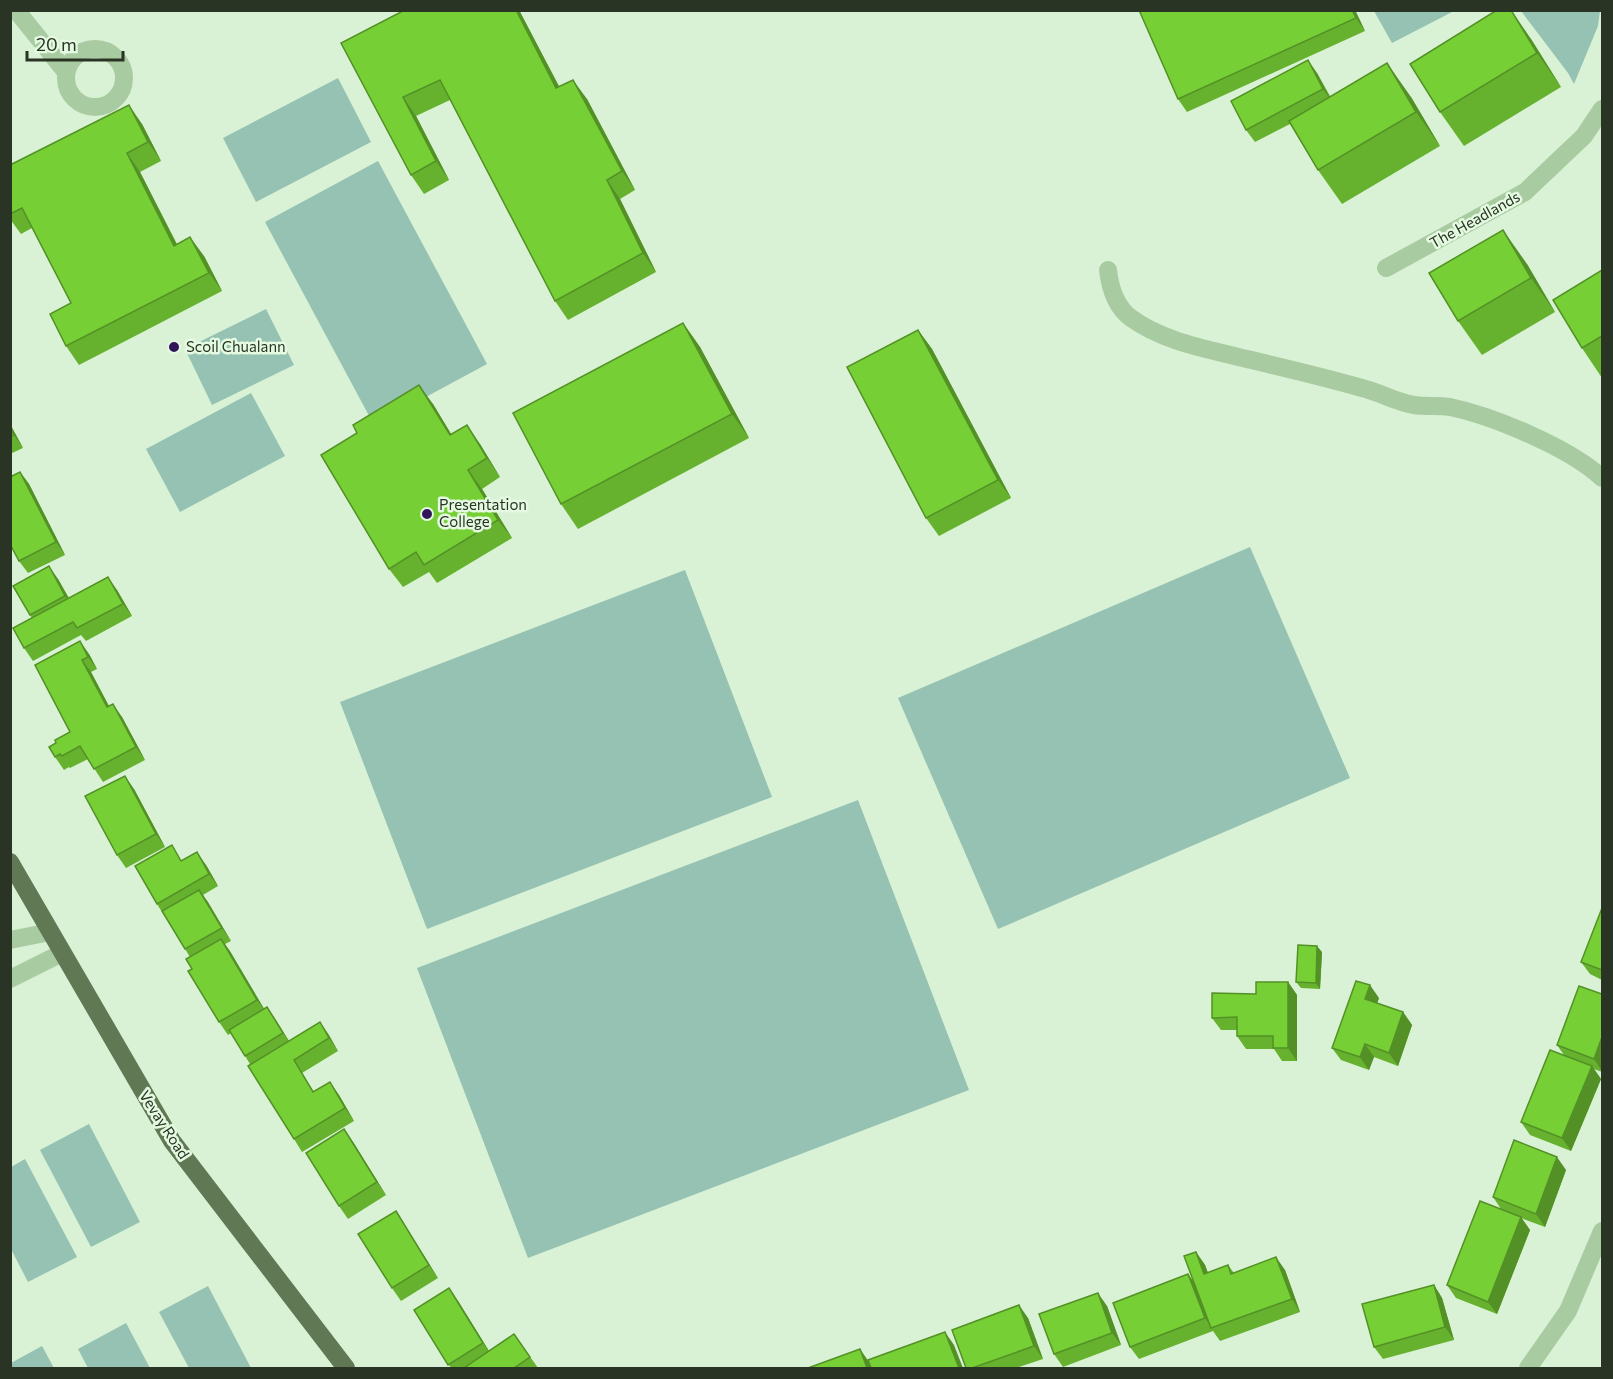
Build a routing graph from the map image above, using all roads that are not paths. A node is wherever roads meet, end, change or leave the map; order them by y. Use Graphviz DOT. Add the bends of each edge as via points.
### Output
graph roads {
  1 [pos="16,10"];
  2 [pos="66,72"];
  3 [pos="1602,108"];
  4 [pos="1386,268"];
  5 [pos="1108,270"];
  6 [pos="1602,478"];
  7 [pos="10,862"];
  8 [pos="50,932"];
  9 [pos="10,940"];
  10 [pos="62,953"];
  11 [pos="10,980"];
  12 [pos="1602,1231"];
  13 [pos="346,1368"];
  14 [pos="1528,1368"];
  1 -- 2 [label="street"];
  3 -- 4 [label="street, The Headlands" via="1584,136 1525,192"];
  5 -- 6 [label="street" via="1115,299 1129,317 1157,334 1364,388 1413,405 1448,407 1486,417 1555,447"];
  7 -- 8 [label="main road, Vevay Road"];
  8 -- 9 [label="street"];
  8 -- 10 [label="main road, Vevay Road"];
  10 -- 11 [label="street"];
  10 -- 13 [label="main road, Vevay Road" via="172,1141"];
  12 -- 14 [label="street" via="1568,1311"];
}
